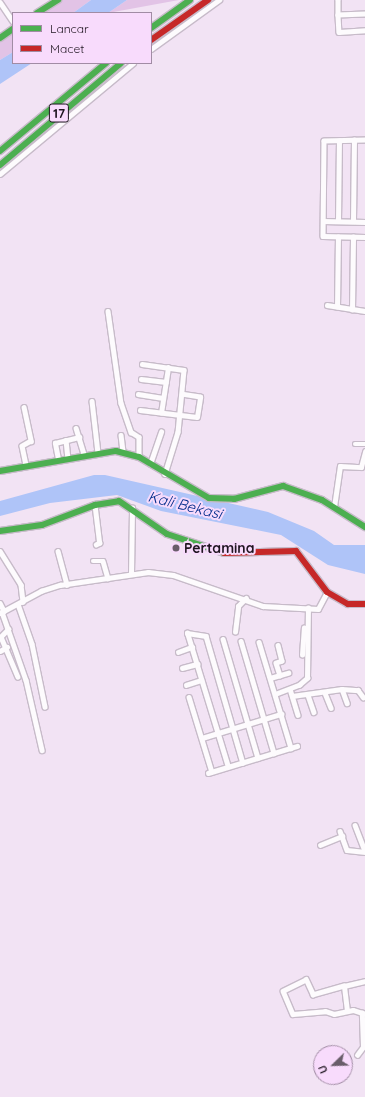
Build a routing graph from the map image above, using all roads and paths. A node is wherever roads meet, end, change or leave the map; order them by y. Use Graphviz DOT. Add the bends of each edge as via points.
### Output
graph roads {
  1 [pos="58,0"];
  2 [pos="190,0"];
  3 [pos="208,0"];
  4 [pos="219,0"];
  5 [pos="338,0"];
  6 [pos="0,2"];
  7 [pos="39,12"];
  8 [pos="365,14"];
  9 [pos="338,15"];
  10 [pos="12,20"];
  11 [pos="152,27"];
  12 [pos="12,30"];
  13 [pos="365,30"];
  14 [pos="0,38"];
  15 [pos="152,39"];
  16 [pos="152,48"];
  17 [pos="105,64"];
  18 [pos="120,64"];
  19 [pos="132,64"];
  20 [pos="354,140"];
  21 [pos="365,140"];
  22 [pos="339,141"];
  23 [pos="0,152"];
  24 [pos="0,165"];
  25 [pos="0,174"];
  26 [pos="323,221"];
  27 [pos="338,221"];
  28 [pos="353,221"];
  29 [pos="365,222"];
  30 [pos="338,237"];
  31 [pos="353,237"];
  32 [pos="365,237"];
  33 [pos="327,305"];
  34 [pos="337,307"];
  35 [pos="352,310"];
  36 [pos="108,311"];
  37 [pos="365,311"];
  38 [pos="142,364"];
  39 [pos="168,368"];
  40 [pos="141,378"];
  41 [pos="166,382"];
  42 [pos="138,394"];
  43 [pos="182,394"];
  44 [pos="163,398"];
  45 [pos="92,401"];
  46 [pos="24,407"];
  47 [pos="140,410"];
  48 [pos="161,413"];
  49 [pos="179,416"];
  50 [pos="76,428"];
  51 [pos="161,432"];
  52 [pos="121,435"];
  53 [pos="79,438"];
  54 [pos="66,440"];
  55 [pos="355,444"];
  56 [pos="365,444"];
  57 [pos="123,452"];
  58 [pos="365,452"];
  59 [pos="98,453"];
  60 [pos="84,455"];
  61 [pos="139,457"];
  62 [pos="68,458"];
  63 [pos="58,459"];
  64 [pos="150,464"];
  65 [pos="26,465"];
  66 [pos="1,469"];
  67 [pos="165,474"];
  68 [pos="95,505"];
  69 [pos="334,506"];
  70 [pos="132,507"];
  71 [pos="365,527"];
  72 [pos="0,531"];
  73 [pos="96,545"];
  74 [pos="0,551"];
  75 [pos="58,551"];
  76 [pos="93,561"];
  77 [pos="131,574"];
  78 [pos="108,578"];
  79 [pos="67,585"];
  80 [pos="327,592"];
  81 [pos="246,598"];
  82 [pos="20,603"];
  83 [pos="0,604"];
  84 [pos="365,604"];
  85 [pos="307,608"];
  86 [pos="2,612"];
  87 [pos="9,629"];
  88 [pos="235,632"];
  89 [pos="223,639"];
  90 [pos="241,641"];
  91 [pos="259,642"];
  92 [pos="278,645"];
  93 [pos="7,647"];
  94 [pos="192,647"];
  95 [pos="0,651"];
  96 [pos="178,652"];
  97 [pos="197,664"];
  98 [pos="182,668"];
  99 [pos="288,673"];
  100 [pos="280,675"];
  101 [pos="18,677"];
  102 [pos="270,678"];
  103 [pos="201,680"];
  104 [pos="186,685"];
  105 [pos="290,689"];
  106 [pos="342,689"];
  107 [pos="325,693"];
  108 [pos="275,694"];
  109 [pos="308,695"];
  110 [pos="292,696"];
  111 [pos="189,697"];
  112 [pos="363,697"];
  113 [pos="347,703"];
  114 [pos="45,707"];
  115 [pos="331,708"];
  116 [pos="314,712"];
  117 [pos="281,715"];
  118 [pos="298,715"];
  119 [pos="265,720"];
  120 [pos="249,725"];
  121 [pos="234,730"];
  122 [pos="218,734"];
  123 [pos="202,739"];
  124 [pos="297,746"];
  125 [pos="291,748"];
  126 [pos="42,750"];
  127 [pos="274,753"];
  128 [pos="258,758"];
  129 [pos="243,763"];
  130 [pos="228,767"];
  131 [pos="355,825"];
  132 [pos="340,831"];
  133 [pos="342,836"];
  134 [pos="320,845"];
  135 [pos="365,852"];
  136 [pos="365,981"];
  137 [pos="344,986"];
  138 [pos="347,1011"];
  139 [pos="363,1013"];
  140 [pos="357,1055"];
  1 -- 7 [label="main road"];
  2 -- 11 [label="main road"];
  3 -- 15 [label="main road"];
  4 -- 16 [label="street"];
  5 -- 9 [label="street"];
  6 -- 10 [label="street"];
  8 -- 9 [label="street"];
  9 -- 13 [label="street" via="338,32"];
  12 -- 14 [label="main road"];
  17 -- 23 [label="main road, 17"];
  18 -- 24 [label="main road, 17"];
  19 -- 25 [label="street"];
  20 -- 21 [label="street"];
  20 -- 22 [label="street"];
  20 -- 28 [label="street"];
  22 -- 26 [label="street" via="324,141"];
  22 -- 27 [label="street"];
  26 -- 27 [label="street"];
  26 -- 30 [label="street" via="323,236"];
  27 -- 28 [label="street"];
  28 -- 29 [label="street"];
  30 -- 31 [label="street"];
  30 -- 34 [label="street"];
  31 -- 32 [label="street"];
  31 -- 35 [label="street"];
  33 -- 34 [label="street"];
  34 -- 35 [label="street"];
  35 -- 37 [label="street"];
  36 -- 61 [label="street" via="121,403 130,432 139,437"];
  38 -- 39 [label="street"];
  39 -- 41 [label="street"];
  39 -- 43 [label="street" via="184,370"];
  40 -- 41 [label="street"];
  41 -- 44 [label="street"];
  42 -- 44 [label="street"];
  43 -- 49 [label="street"];
  43 -- 49 [label="street" via="200,397 197,417"];
  44 -- 48 [label="street"];
  45 -- 59 [label="street"];
  46 -- 65 [label="street" via="31,441 22,446"];
  47 -- 48 [label="street"];
  48 -- 49 [label="street"];
  49 -- 67 [label="street"];
  50 -- 53 [label="street"];
  51 -- 64 [label="street"];
  52 -- 57 [label="street"];
  53 -- 54 [label="street"];
  53 -- 60 [label="street"];
  54 -- 62 [label="street"];
  54 -- 63 [label="street" via="54,443"];
  55 -- 56 [label="street"];
  57 -- 59 [label="main road"];
  57 -- 61 [label="main road"];
  58 -- 69 [label="street" via="360,467 340,466"];
  59 -- 60 [label="main road"];
  60 -- 62 [label="main road"];
  61 -- 64 [label="main road"];
  62 -- 63 [label="main road"];
  63 -- 65 [label="main road"];
  64 -- 67 [label="main road"];
  65 -- 66 [label="main road"];
  67 -- 69 [label="main road" via="214,499 234,499 262,488 282,486"];
  68 -- 70 [label="main road" via="119,501"];
  68 -- 72 [label="main road" via="48,524"];
  68 -- 73 [label="street" via="100,541"];
  69 -- 71 [label="main road"];
  70 -- 77 [label="street"];
  70 -- 80 [label="main road" via="167,534 206,550 227,554 296,551"];
  74 -- 82 [label="street" via="21,585"];
  75 -- 79 [label="street"];
  76 -- 78 [label="street" via="103,561"];
  77 -- 78 [label="street"];
  77 -- 81 [label="street" via="173,575"];
  78 -- 79 [label="street"];
  79 -- 82 [label="street" via="41,591"];
  80 -- 84 [label="main road" via="348,604"];
  80 -- 85 [label="street" via="320,608"];
  81 -- 85 [label="street" via="256,605"];
  81 -- 88 [label="street" via="238,606"];
  82 -- 86 [label="street"];
  82 -- 114 [label="street" via="32,644"];
  83 -- 86 [label="street"];
  85 -- 105 [label="street" via="303,682"];
  86 -- 87 [label="street"];
  87 -- 93 [label="street" via="1,635"];
  87 -- 126 [label="street" via="26,680"];
  89 -- 120 [label="street"];
  90 -- 119 [label="street"];
  91 -- 102 [label="street"];
  92 -- 100 [label="street" via="282,661 276,663"];
  93 -- 95 [label="street"];
  93 -- 101 [label="street"];
  94 -- 96 [label="street"];
  94 -- 97 [label="street"];
  94 -- 121 [label="street" via="187,633 206,636"];
  97 -- 98 [label="street"];
  97 -- 103 [label="street"];
  99 -- 100 [label="street"];
  100 -- 102 [label="street"];
  102 -- 108 [label="street"];
  103 -- 104 [label="street"];
  103 -- 122 [label="street"];
  105 -- 108 [label="street"];
  105 -- 110 [label="street"];
  106 -- 107 [label="street"];
  106 -- 112 [label="street" via="358,690"];
  106 -- 113 [label="street"];
  107 -- 109 [label="street"];
  107 -- 115 [label="street"];
  108 -- 117 [label="street"];
  109 -- 110 [label="street"];
  109 -- 116 [label="street"];
  110 -- 118 [label="street"];
  111 -- 123 [label="street"];
  117 -- 119 [label="street"];
  117 -- 125 [label="street"];
  119 -- 120 [label="street"];
  119 -- 127 [label="street"];
  120 -- 121 [label="street"];
  120 -- 128 [label="street"];
  121 -- 122 [label="street"];
  121 -- 129 [label="street"];
  122 -- 123 [label="street"];
  122 -- 130 [label="street"];
  123 -- 130 [label="street" via="210,773"];
  124 -- 125 [label="street"];
  125 -- 127 [label="street"];
  127 -- 128 [label="street"];
  128 -- 129 [label="street"];
  129 -- 130 [label="street"];
  131 -- 135 [label="street"];
  132 -- 133 [label="street"];
  133 -- 134 [label="street"];
  133 -- 135 [label="street" via="347,850"];
  136 -- 137 [label="street"];
  137 -- 138 [label="street"];
  137 -- 138 [label="street" via="313,995 306,980 283,991 294,1014"];
  138 -- 139 [label="street"];
  139 -- 140 [label="street" via="363,1047"];
}
